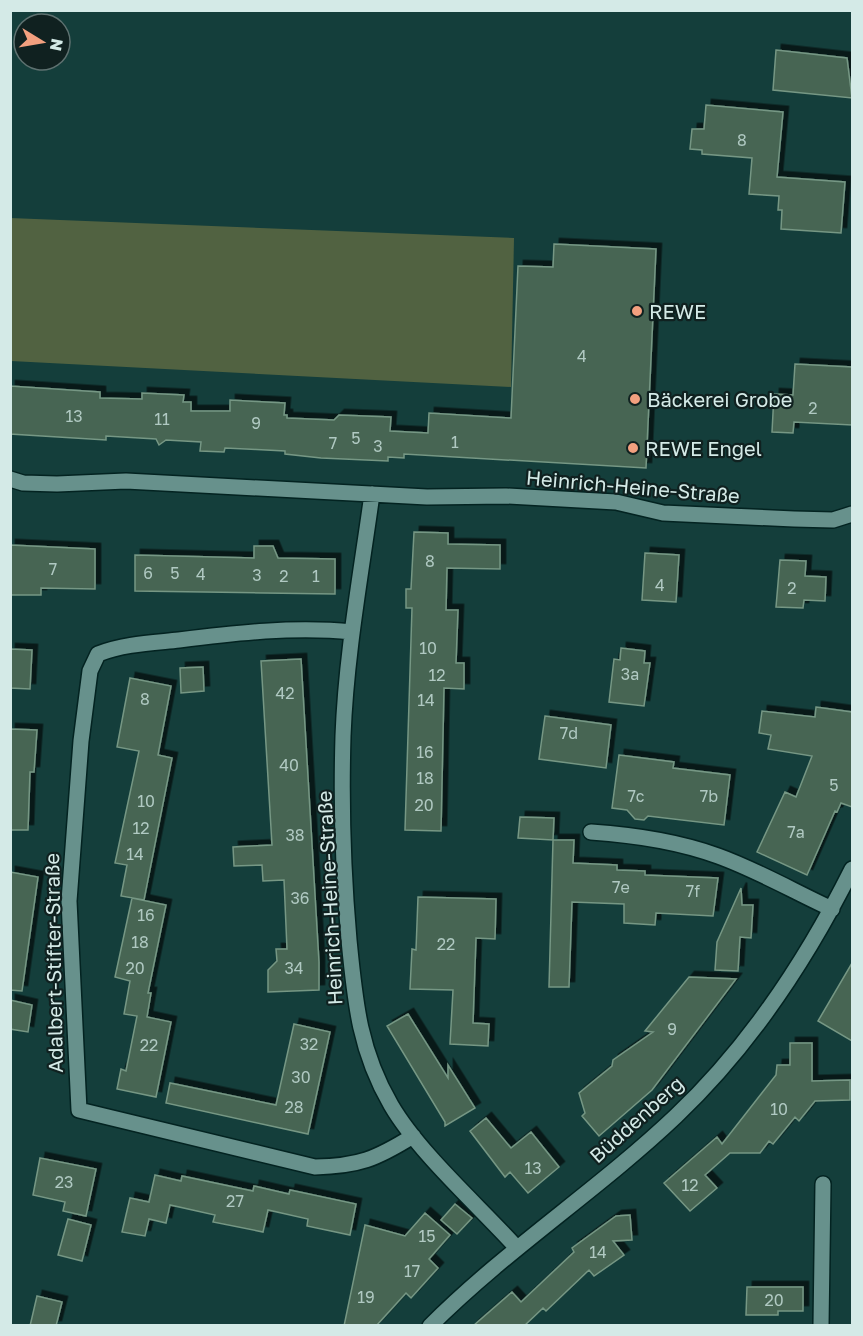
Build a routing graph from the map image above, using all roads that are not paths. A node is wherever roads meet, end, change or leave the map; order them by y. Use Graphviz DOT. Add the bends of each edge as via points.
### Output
graph roads {
  1 [pos="10,479"];
  2 [pos="372,494"];
  3 [pos="852,514"];
  4 [pos="352,632"];
  5 [pos="591,832"];
  6 [pos="852,869"];
  7 [pos="832,909"];
  8 [pos="413,1136"];
  9 [pos="823,1184"];
  10 [pos="516,1247"];
  11 [pos="430,1326"];
  12 [pos="821,1326"];
  1 -- 2 [label="street, Heinrich-Heine-Straße" via="23,483 126,481"];
  2 -- 3 [label="street, Heinrich-Heine-Straße" via="616,502 663,513 794,519 833,520"];
  2 -- 4 [label="street, Heinrich-Heine-Straße"];
  4 -- 8 [label="street, Heinrich-Heine-Straße" via="343,734 342,845 357,1017 369,1060 391,1105"];
  4 -- 8 [label="street, Adalbert-Stifter-Straße" via="324,629 216,635 116,647 98,654 90,670 82,729 69,901 79,1110 315,1167 348,1166 382,1155"];
  5 -- 7 [label="street" via="636,835 720,856"];
  6 -- 7 [label="street, Büddenberg"];
  7 -- 10 [label="street, Büddenberg" via="771,1005 718,1072 676,1116"];
  8 -- 10 [label="street, Heinrich-Heine-Straße"];
  9 -- 12 [label="street"];
  10 -- 11 [label="street, Büddenberg"];
}
